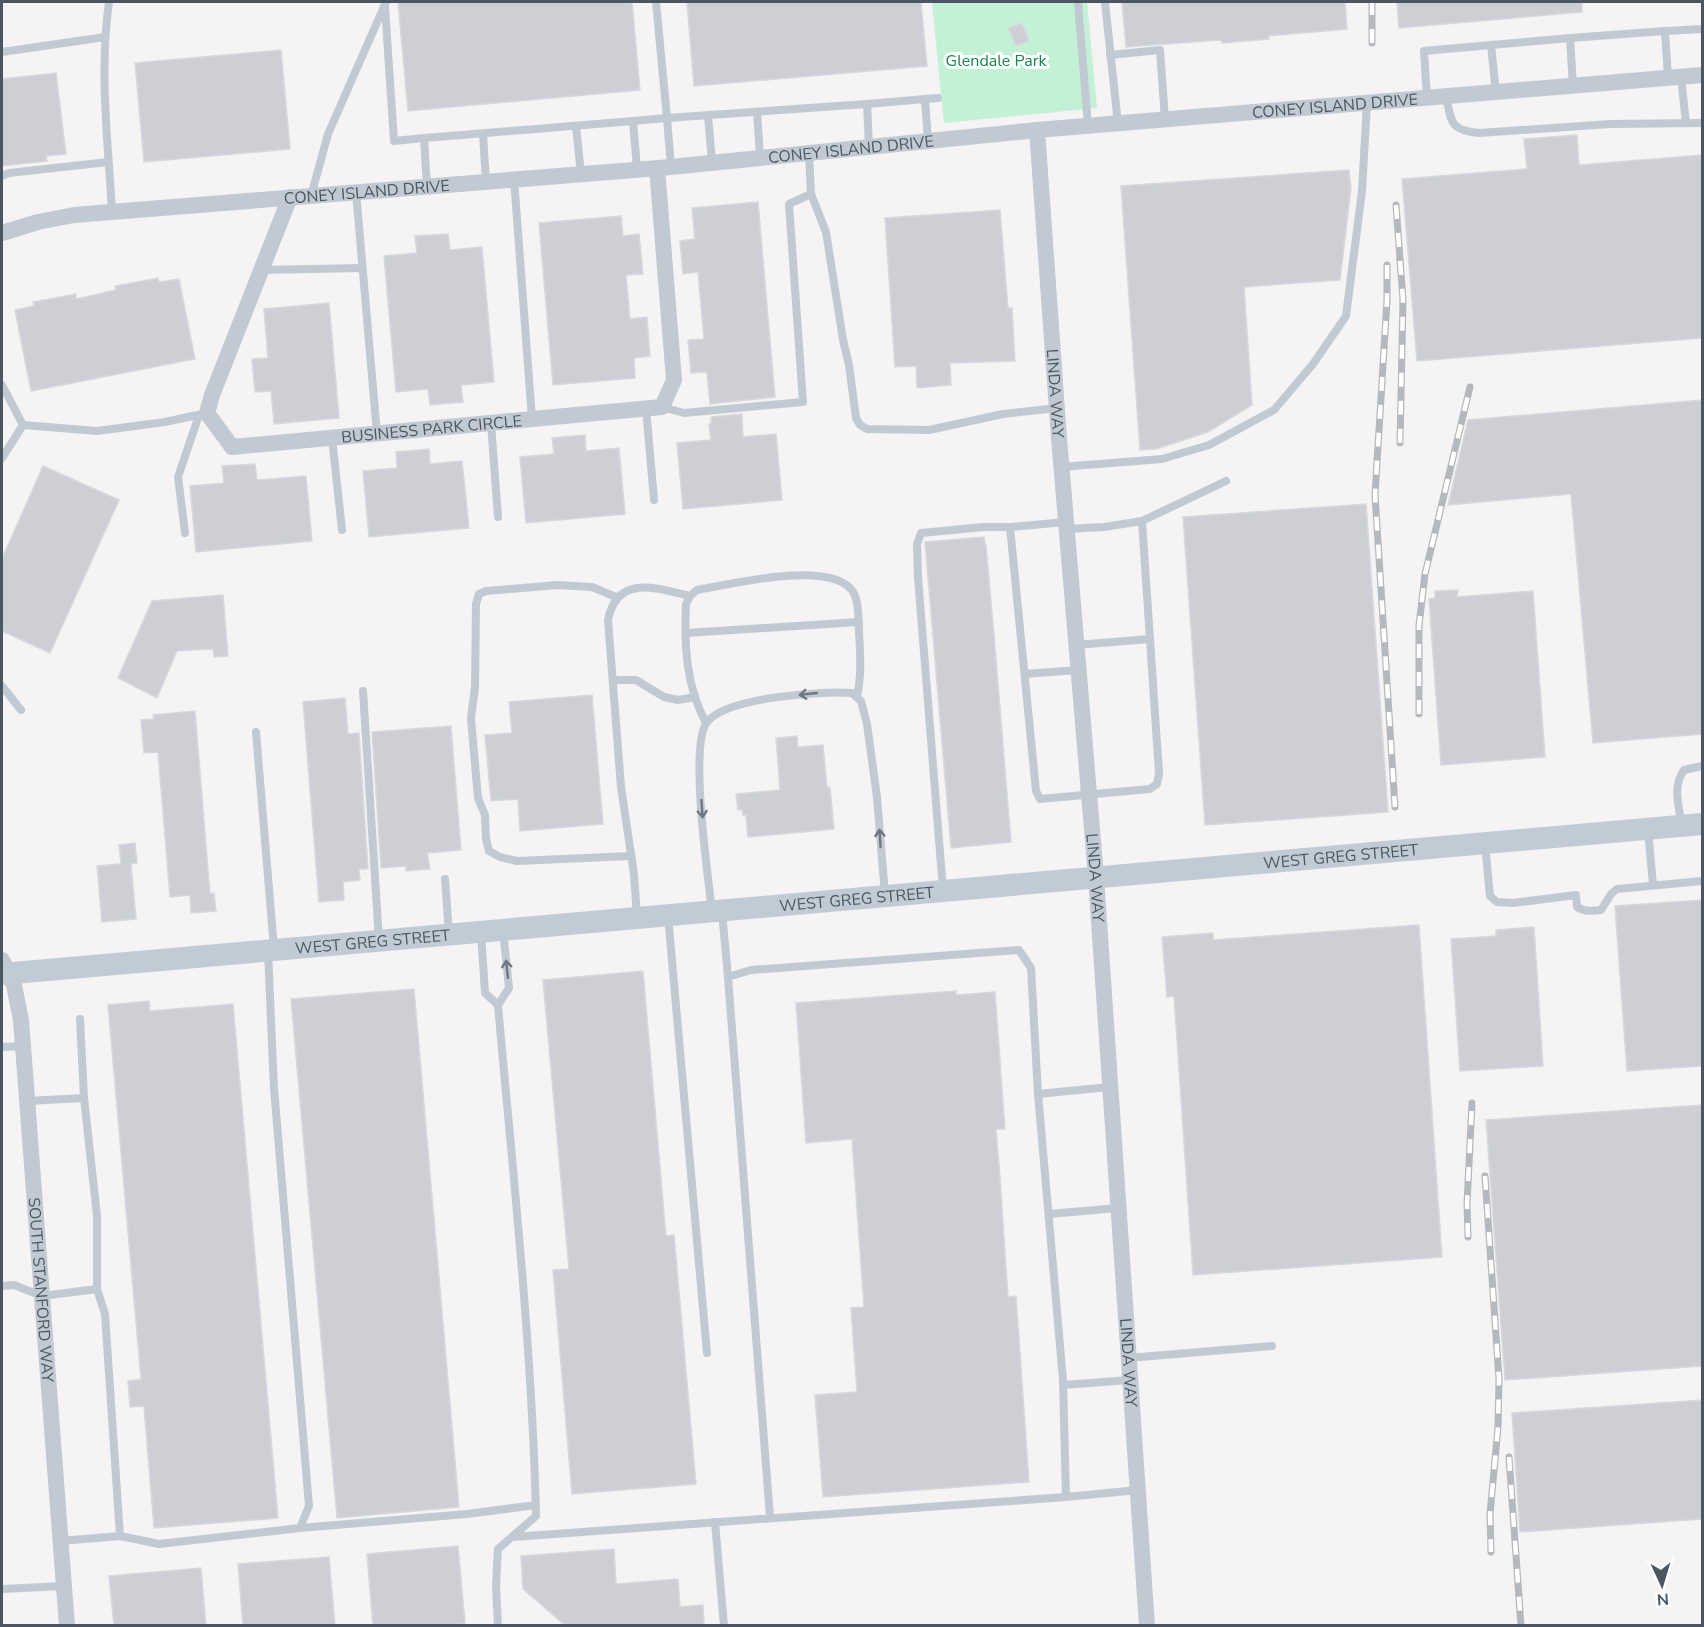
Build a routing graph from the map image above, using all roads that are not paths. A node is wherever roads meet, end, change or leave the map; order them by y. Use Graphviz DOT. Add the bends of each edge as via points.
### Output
graph roads {
  1 [pos="109,2"];
  2 [pos="656,2"];
  3 [pos="1078,2"];
  4 [pos="1105,2"];
  5 [pos="385,3"];
  6 [pos="1702,29"];
  7 [pos="1665,31"];
  8 [pos="105,37"];
  9 [pos="1570,38"];
  10 [pos="1491,45"];
  11 [pos="2,52"];
  12 [pos="1110,55"];
  13 [pos="1702,75"];
  14 [pos="1675,78"];
  15 [pos="1573,86"];
  16 [pos="1496,93"];
  17 [pos="1446,97"];
  18 [pos="938,98"];
  19 [pos="1427,98"];
  20 [pos="925,99"];
  21 [pos="1367,103"];
  22 [pos="867,104"];
  23 [pos="757,112"];
  24 [pos="708,115"];
  25 [pos="667,118"];
  26 [pos="1165,120"];
  27 [pos="633,121"];
  28 [pos="1686,123"];
  29 [pos="1702,123"];
  30 [pos="1118,124"];
  31 [pos="576,126"];
  32 [pos="1088,126"];
  33 [pos="1037,130"];
  34 [pos="483,134"];
  35 [pos="424,138"];
  36 [pos="928,141"];
  37 [pos="869,147"];
  38 [pos="809,153"];
  39 [pos="760,157"];
  40 [pos="108,162"];
  41 [pos="712,163"];
  42 [pos="664,167"];
  43 [pos="637,169"];
  44 [pos="581,174"];
  45 [pos="2,176"];
  46 [pos="514,179"];
  47 [pos="486,182"];
  48 [pos="427,187"];
  49 [pos="356,192"];
  50 [pos="811,194"];
  51 [pos="311,196"];
  52 [pos="290,197"];
  53 [pos="112,212"];
  54 [pos="2,233"];
  55 [pos="362,268"];
  56 [pos="261,270"];
  57 [pos="2,385"];
  58 [pos="654,407"];
  59 [pos="1057,408"];
  60 [pos="203,414"];
  61 [pos="532,419"];
  62 [pos="491,423"];
  63 [pos="23,425"];
  64 [pos="377,434"];
  65 [pos="332,438"];
  66 [pos="2,458"];
  67 [pos="1061,466"];
  68 [pos="1226,481"];
  69 [pos="654,500"];
  70 [pos="498,517"];
  71 [pos="1142,521"];
  72 [pos="1066,526"];
  73 [pos="1010,527"];
  74 [pos="342,531"];
  75 [pos="185,533"];
  76 [pos="690,596"];
  77 [pos="616,597"];
  78 [pos="859,622"];
  79 [pos="686,633"];
  80 [pos="1150,639"];
  81 [pos="1076,645"];
  82 [pos="1078,670"];
  83 [pos="1025,674"];
  84 [pos="613,680"];
  85 [pos="2,686"];
  86 [pos="363,691"];
  87 [pos="857,696"];
  88 [pos="695,697"];
  89 [pos="21,710"];
  90 [pos="706,723"];
  91 [pos="256,732"];
  92 [pos="1702,766"];
  93 [pos="1089,794"];
  94 [pos="1692,825"];
  95 [pos="1648,830"];
  96 [pos="1485,844"];
  97 [pos="632,856"];
  98 [pos="1096,877"];
  99 [pos="445,879"];
  100 [pos="1702,881"];
  101 [pos="1653,885"];
  102 [pos="943,891"];
  103 [pos="886,896"];
  104 [pos="717,911"];
  105 [pos="668,915"];
  106 [pos="637,918"];
  107 [pos="492,930"];
  108 [pos="449,934"];
  109 [pos="379,941"];
  110 [pos="271,950"];
  111 [pos="4,969"];
  112 [pos="728,977"];
  113 [pos="498,1005"];
  114 [pos="80,1019"];
  115 [pos="22,1046"];
  116 [pos="2,1047"];
  117 [pos="1109,1087"];
  118 [pos="1038,1094"];
  119 [pos="84,1098"];
  120 [pos="27,1101"];
  121 [pos="1118,1208"];
  122 [pos="1049,1214"];
  123 [pos="2,1286"];
  124 [pos="98,1289"];
  125 [pos="42,1296"];
  126 [pos="1272,1346"];
  127 [pos="706,1353"];
  128 [pos="1128,1358"];
  129 [pos="1130,1380"];
  130 [pos="1063,1385"];
  131 [pos="1138,1490"];
  132 [pos="1066,1497"];
  133 [pos="536,1505"];
  134 [pos="770,1517"];
  135 [pos="715,1522"];
  136 [pos="300,1527"];
  137 [pos="120,1536"];
  138 [pos="512,1537"];
  139 [pos="60,1541"];
  140 [pos="64,1586"];
  141 [pos="2,1589"];
  142 [pos="67,1626"];
  143 [pos="498,1626"];
  144 [pos="724,1626"];
  145 [pos="1147,1626"];
  1 -- 8 [label="lane"];
  2 -- 25 [label="lane"];
  3 -- 32 [label="lane"];
  4 -- 12 [label="lane"];
  5 -- 35 [label="lane" via="394,141"];
  5 -- 51 [label="lane" via="328,134"];
  6 -- 7 [label="lane"];
  7 -- 9 [label="lane"];
  7 -- 14 [label="lane"];
  8 -- 11 [label="lane"];
  8 -- 40 [label="lane" via="103,79"];
  9 -- 10 [label="lane"];
  9 -- 15 [label="lane"];
  10 -- 16 [label="lane"];
  10 -- 19 [label="lane" via="1424,51"];
  12 -- 26 [label="lane" via="1161,50"];
  12 -- 30 [label="lane"];
  13 -- 14 [label="street, CONEY ISLAND DRIVE"];
  14 -- 15 [label="street, CONEY ISLAND DRIVE"];
  14 -- 28 [label="lane"];
  15 -- 16 [label="street, CONEY ISLAND DRIVE"];
  16 -- 17 [label="street, CONEY ISLAND DRIVE"];
  17 -- 19 [label="street, CONEY ISLAND DRIVE"];
  17 -- 28 [label="lane" via="1453,123 1467,132 1610,123"];
  18 -- 20 [label="lane"];
  19 -- 21 [label="street, CONEY ISLAND DRIVE"];
  20 -- 22 [label="lane"];
  20 -- 36 [label="lane"];
  21 -- 26 [label="street, CONEY ISLAND DRIVE"];
  21 -- 67 [label="lane" via="1362,191 1346,316 1313,364 1274,410 1209,445 1162,459"];
  22 -- 23 [label="lane"];
  22 -- 37 [label="lane"];
  23 -- 24 [label="lane"];
  23 -- 39 [label="lane"];
  24 -- 25 [label="lane"];
  24 -- 41 [label="lane"];
  25 -- 27 [label="lane"];
  25 -- 42 [label="lane"];
  26 -- 30 [label="street, CONEY ISLAND DRIVE"];
  27 -- 31 [label="lane"];
  27 -- 43 [label="lane"];
  28 -- 29 [label="lane"];
  30 -- 32 [label="street, CONEY ISLAND DRIVE"];
  31 -- 34 [label="lane"];
  31 -- 44 [label="lane"];
  32 -- 33 [label="street, CONEY ISLAND DRIVE"];
  33 -- 36 [label="street, CONEY ISLAND DRIVE"];
  33 -- 59 [label="street, LINDA WAY"];
  34 -- 35 [label="lane"];
  34 -- 47 [label="lane"];
  35 -- 48 [label="lane"];
  36 -- 37 [label="street, CONEY ISLAND DRIVE"];
  37 -- 38 [label="street, CONEY ISLAND DRIVE"];
  38 -- 39 [label="street, CONEY ISLAND DRIVE"];
  38 -- 50 [label="lane"];
  39 -- 41 [label="street, CONEY ISLAND DRIVE"];
  40 -- 45 [label="lane" via="9,172"];
  40 -- 53 [label="lane"];
  41 -- 42 [label="street, CONEY ISLAND DRIVE"];
  42 -- 43 [label="street, CONEY ISLAND DRIVE"];
  42 -- 58 [label="street" via="674,380"];
  43 -- 44 [label="street, CONEY ISLAND DRIVE"];
  44 -- 46 [label="street, CONEY ISLAND DRIVE"];
  46 -- 47 [label="street, CONEY ISLAND DRIVE"];
  46 -- 61 [label="lane"];
  47 -- 48 [label="street, CONEY ISLAND DRIVE"];
  48 -- 49 [label="street, CONEY ISLAND DRIVE"];
  49 -- 51 [label="street, CONEY ISLAND DRIVE"];
  49 -- 55 [label="lane"];
  50 -- 58 [label="lane" via="789,204 802,402 684,413"];
  50 -- 59 [label="lane" via="826,232 860,425 867,429 929,430 1003,414"];
  51 -- 52 [label="street, CONEY ISLAND DRIVE"];
  52 -- 53 [label="street, CONEY ISLAND DRIVE"];
  52 -- 56 [label="street"];
  53 -- 54 [label="street, CONEY ISLAND DRIVE" via="74,215"];
  55 -- 56 [label="lane"];
  55 -- 64 [label="lane"];
  56 -- 60 [label="street"];
  57 -- 63 [label="lane"];
  58 -- 61 [label="street, BUSINESS PARK CIRCLE"];
  58 -- 69 [label="lane"];
  59 -- 67 [label="street, LINDA WAY"];
  60 -- 63 [label="lane" via="97,431"];
  60 -- 65 [label="street, BUSINESS PARK CIRCLE" via="232,447"];
  60 -- 75 [label="lane" via="178,477"];
  61 -- 62 [label="street, BUSINESS PARK CIRCLE"];
  62 -- 64 [label="street, BUSINESS PARK CIRCLE"];
  62 -- 70 [label="lane"];
  63 -- 66 [label="lane"];
  64 -- 65 [label="street, BUSINESS PARK CIRCLE"];
  65 -- 74 [label="lane"];
  67 -- 72 [label="street, LINDA WAY"];
  68 -- 71 [label="lane"];
  71 -- 72 [label="lane" via="1104,527"];
  71 -- 80 [label="lane"];
  72 -- 73 [label="lane"];
  72 -- 81 [label="street, LINDA WAY"];
  73 -- 83 [label="lane"];
  73 -- 102 [label="lane" via="921,533 917,544"];
  76 -- 77 [label="lane" via="652,587 626,591"];
  76 -- 78 [label="lane" via="697,590 752,580 828,576 850,588 856,597"];
  76 -- 79 [label="lane" via="686,604"];
  77 -- 84 [label="lane" via="608,620"];
  77 -- 97 [label="lane" via="592,587 557,585 479,594 471,718 478,798 485,815 489,851 517,861"];
  78 -- 79 [label="lane"];
  78 -- 87 [label="lane"];
  79 -- 88 [label="lane" via="688,673"];
  80 -- 81 [label="lane"];
  80 -- 93 [label="lane" via="1160,773 1157,784 1150,789"];
  81 -- 82 [label="street, LINDA WAY"];
  82 -- 83 [label="lane"];
  82 -- 93 [label="street, LINDA WAY"];
  83 -- 93 [label="lane" via="1036,791 1040,799"];
  84 -- 88 [label="lane" via="636,680 664,697 678,700"];
  84 -- 97 [label="lane" via="621,787"];
  85 -- 89 [label="lane"];
  86 -- 109 [label="lane"];
  87 -- 90 [label="lane, one-way" via="827,693 756,701 716,713"];
  103 -- 87 [label="lane, one-way" via="867,724"];
  88 -- 90 [label="lane"];
  90 -- 104 [label="lane, one-way" via="699,754 703,827"];
  91 -- 110 [label="lane"];
  92 -- 94 [label="lane" via="1684,770 1678,782 1677,791"];
  93 -- 98 [label="street, LINDA WAY"];
  94 -- 95 [label="main road, WEST GREG STREET"];
  95 -- 96 [label="main road, WEST GREG STREET"];
  95 -- 101 [label="lane"];
  96 -- 98 [label="main road, WEST GREG STREET"];
  96 -- 101 [label="lane" via="1490,896 1497,902 1576,895 1577,908 1601,910 1617,890"];
  97 -- 106 [label="lane"];
  98 -- 102 [label="main road, WEST GREG STREET"];
  98 -- 117 [label="street, LINDA WAY"];
  99 -- 108 [label="lane"];
  100 -- 101 [label="lane"];
  102 -- 103 [label="main road, WEST GREG STREET"];
  103 -- 104 [label="main road, WEST GREG STREET"];
  104 -- 105 [label="main road, WEST GREG STREET"];
  104 -- 112 [label="lane"];
  105 -- 106 [label="main road, WEST GREG STREET"];
  105 -- 127 [label="lane"];
  106 -- 107 [label="main road, WEST GREG STREET"];
  107 -- 108 [label="main road, WEST GREG STREET"];
  107 -- 113 [label="lane" via="486,993"];
  113 -- 107 [label="lane, one-way" via="509,988"];
  108 -- 109 [label="main road, WEST GREG STREET"];
  109 -- 110 [label="main road, WEST GREG STREET"];
  110 -- 111 [label="main road, WEST GREG STREET"];
  110 -- 136 [label="lane" via="274,1088 309,1506"];
  111 -- 115 [label="street, SOUTH STANFORD WAY" via="18,1000"];
  112 -- 118 [label="lane" via="751,970 1019,950 1031,968"];
  112 -- 134 [label="lane"];
  113 -- 133 [label="lane" via="522,1280"];
  114 -- 119 [label="lane"];
  115 -- 116 [label="lane"];
  115 -- 120 [label="street, SOUTH STANFORD WAY"];
  117 -- 118 [label="lane"];
  117 -- 121 [label="street, LINDA WAY"];
  118 -- 122 [label="lane"];
  119 -- 120 [label="lane"];
  119 -- 124 [label="lane" via="97,1216"];
  120 -- 125 [label="street, SOUTH STANFORD WAY"];
  121 -- 122 [label="lane"];
  121 -- 128 [label="street, LINDA WAY"];
  122 -- 130 [label="lane"];
  123 -- 125 [label="lane"];
  124 -- 125 [label="lane"];
  124 -- 137 [label="lane" via="105,1314"];
  125 -- 139 [label="street, SOUTH STANFORD WAY"];
  126 -- 128 [label="lane"];
  128 -- 129 [label="street, LINDA WAY"];
  129 -- 130 [label="lane"];
  129 -- 131 [label="street, LINDA WAY"];
  130 -- 132 [label="lane"];
  131 -- 132 [label="lane"];
  131 -- 145 [label="street, LINDA WAY"];
  132 -- 134 [label="lane"];
  133 -- 136 [label="lane"];
  133 -- 138 [label="lane" via="536,1516"];
  134 -- 135 [label="lane"];
  135 -- 138 [label="lane"];
  135 -- 144 [label="lane"];
  136 -- 137 [label="lane" via="159,1544"];
  137 -- 139 [label="lane"];
  138 -- 143 [label="lane" via="498,1549"];
  139 -- 140 [label="street, SOUTH STANFORD WAY"];
  140 -- 141 [label="lane"];
  140 -- 142 [label="street, SOUTH STANFORD WAY"];
}
